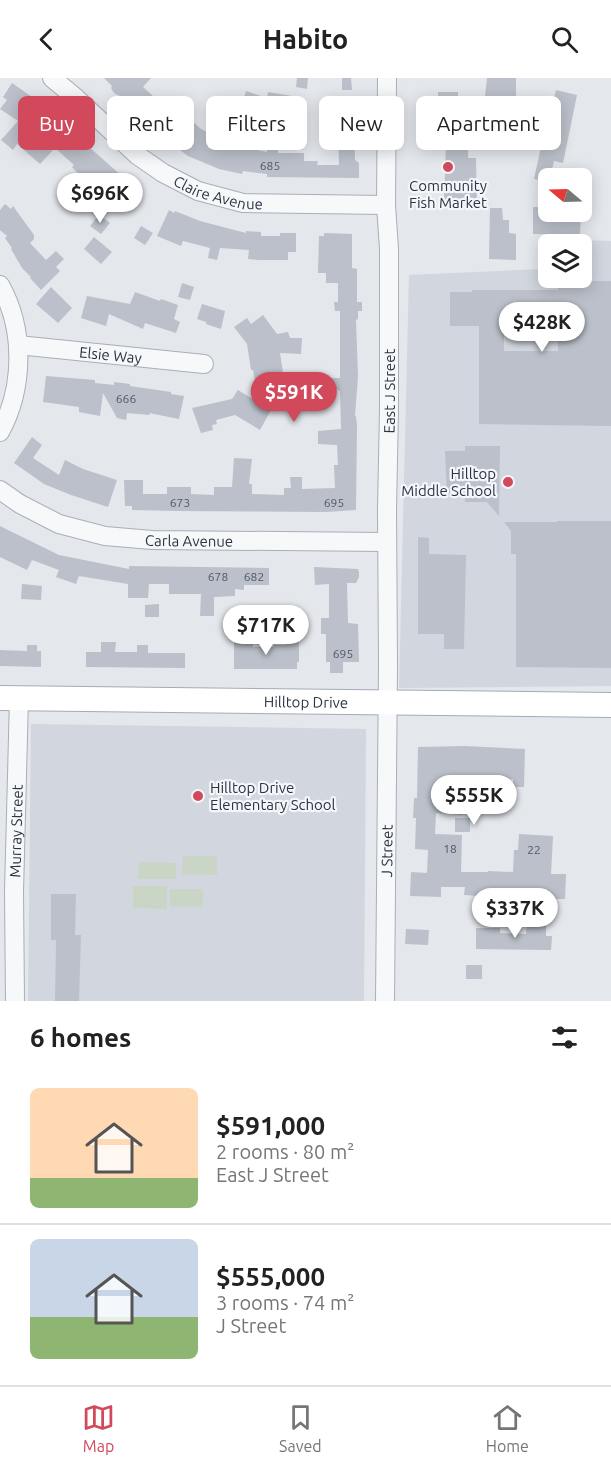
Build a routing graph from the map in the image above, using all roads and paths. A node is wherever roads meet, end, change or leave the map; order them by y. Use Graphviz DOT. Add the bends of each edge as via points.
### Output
graph roads {
  1 [pos="52,78"];
  2 [pos="387,78"];
  3 [pos="386,205"];
  4 [pos="0,285"];
  5 [pos="18,345"];
  6 [pos="204,364"];
  7 [pos="0,432"];
  8 [pos="0,490"];
  9 [pos="387,542"];
  10 [pos="10,698"];
  11 [pos="387,702"];
  12 [pos="611,705"];
  13 [pos="7,892"];
  14 [pos="15,1001"];
  15 [pos="384,1001"];
  1 -- 3 [label="street, Claire Avenue" via="150,165 198,191 243,203"];
  2 -- 3 [label="street, East J Street"];
  3 -- 9 [label="street, East J Street"];
  4 -- 5 [label="street" via="10,307"];
  5 -- 6 [label="street, Elsie Way"];
  5 -- 7 [label="street" via="16,388"];
  8 -- 9 [label="street, Carla Avenue" via="59,524 105,536"];
  9 -- 11 [label="street, East J Street"];
  10 -- 11 [label="main road, Hilltop Drive"];
  10 -- 13 [label="street, Murray Street"];
  11 -- 12 [label="main road, Hilltop Drive"];
  11 -- 15 [label="street, J Street"];
  13 -- 14 [label="street, Murray Street"];
}
